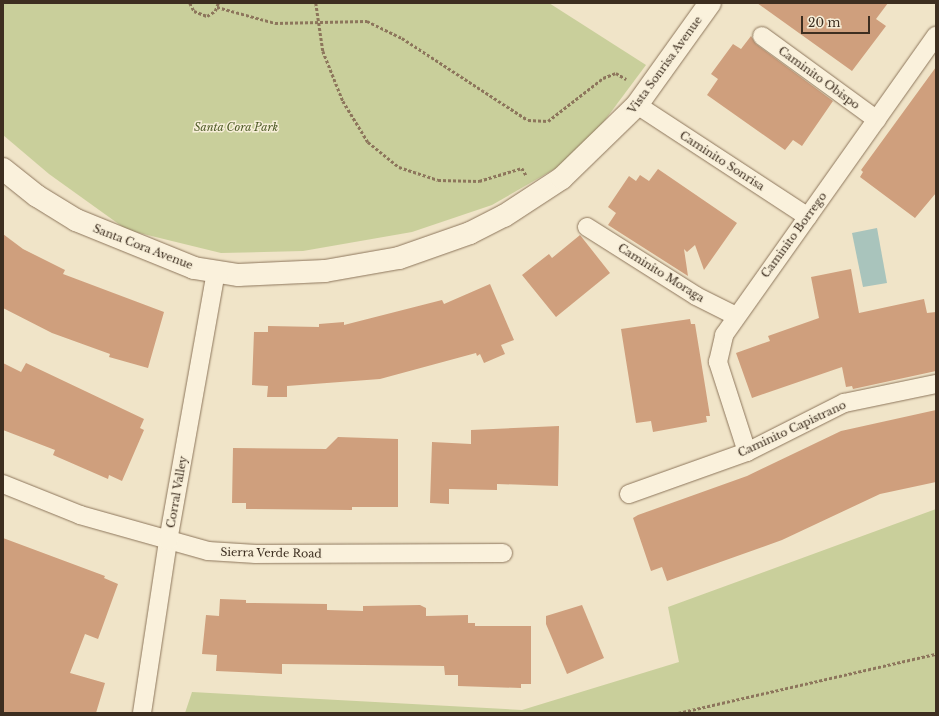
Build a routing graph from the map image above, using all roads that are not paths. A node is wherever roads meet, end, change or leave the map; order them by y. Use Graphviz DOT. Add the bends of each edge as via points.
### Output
graph roads {
  1 [pos="710,3"];
  2 [pos="762,36"];
  3 [pos="936,36"];
  4 [pos="637,105"];
  5 [pos="877,120"];
  6 [pos="3,169"];
  7 [pos="808,217"];
  8 [pos="587,227"];
  9 [pos="325,271"];
  10 [pos="216,272"];
  11 [pos="736,316"];
  12 [pos="936,384"];
  13 [pos="747,452"];
  14 [pos="3,484"];
  15 [pos="629,494"];
  16 [pos="168,541"];
  17 [pos="502,553"];
  18 [pos="142,713"];
  1 -- 4 [label="street, Vista Sonrisa Avenue"];
  2 -- 5 [label="street, Caminito Obispo"];
  3 -- 5 [label="street, Caminito Borrego"];
  4 -- 7 [label="street, Caminito Sonrisa"];
  4 -- 9 [label="street, Vista Sonrisa Avenue" via="562,178 504,216 470,233 406,256"];
  5 -- 7 [label="street, Caminito Borrego"];
  6 -- 10 [label="street, Santa Cora Avenue" via="37,196 76,220 181,264"];
  7 -- 11 [label="street, Caminito Borrego"];
  8 -- 11 [label="street, Caminito Moraga" via="696,296"];
  9 -- 10 [label="street, Santa Cora Avenue" via="238,275"];
  10 -- 16 [label="street, Corral Valley"];
  11 -- 13 [label="street, Caminito Borrego" via="724,335 718,362"];
  12 -- 13 [label="street, Caminito Capistrano" via="844,403"];
  13 -- 15 [label="street, Caminito Capistrano"];
  14 -- 16 [label="street, Sierra Verde Road" via="80,515"];
  16 -- 17 [label="street, Sierra Verde Road" via="208,551 256,554"];
  16 -- 18 [label="street, Corral Valley"];
}
